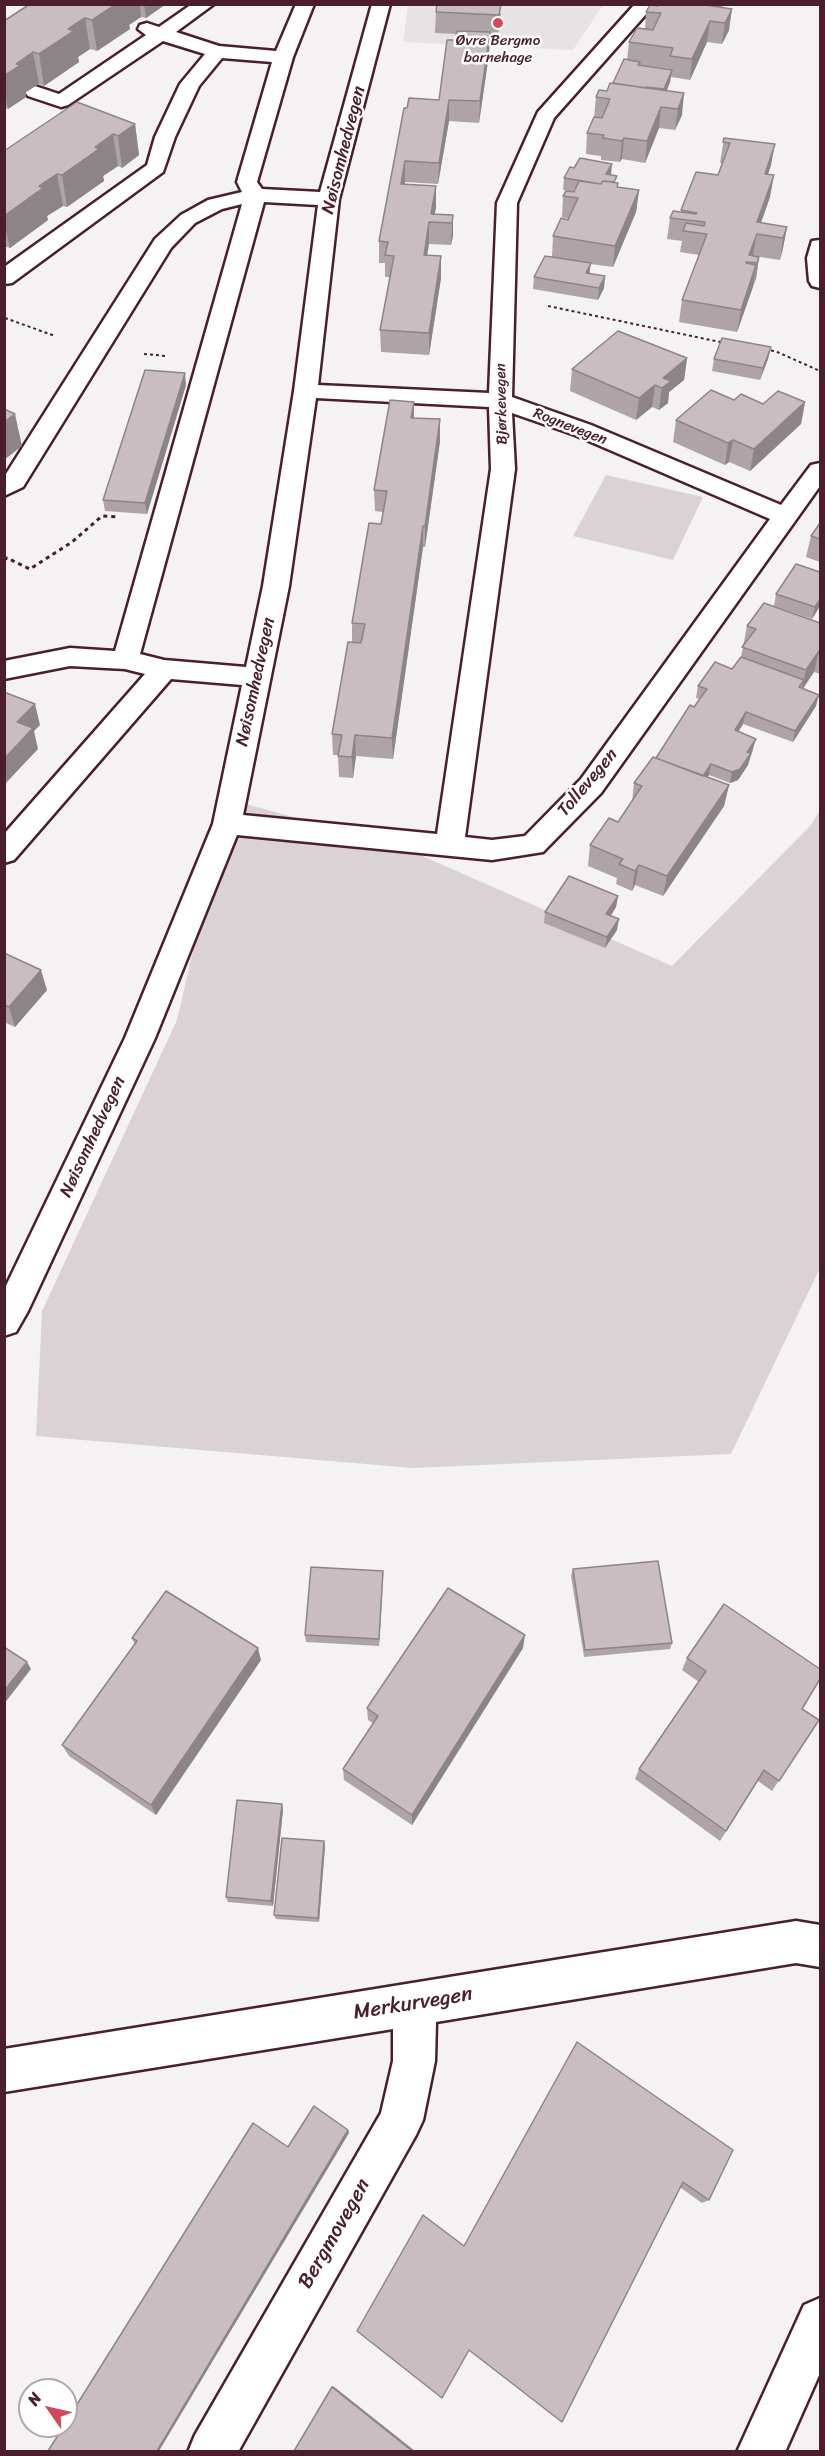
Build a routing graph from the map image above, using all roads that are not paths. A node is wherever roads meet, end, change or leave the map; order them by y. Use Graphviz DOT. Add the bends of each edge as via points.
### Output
graph roads {
  1 [pos="205,4"];
  2 [pos="305,4"];
  3 [pos="381,4"];
  4 [pos="646,4"];
  5 [pos="134,25"];
  6 [pos="161,34"];
  7 [pos="217,52"];
  8 [pos="283,57"];
  9 [pos="35,92"];
  10 [pos="109,173"];
  11 [pos="136,183"];
  12 [pos="255,195"];
  13 [pos="329,199"];
  14 [pos="53,214"];
  15 [pos="79,224"];
  16 [pos="820,246"];
  17 [pos="14,261"];
  18 [pos="4,278"];
  19 [pos="820,281"];
  20 [pos="306,392"];
  21 [pos="500,401"];
  22 [pos="820,471"];
  23 [pos="8,483"];
  24 [pos="785,516"];
  25 [pos="125,660"];
  26 [pos="164,669"];
  27 [pos="4,670"];
  28 [pos="257,677"];
  29 [pos="226,824"];
  30 [pos="450,846"];
  31 [pos="4,853"];
  32 [pos="4,1321"];
  33 [pos="820,1946"];
  34 [pos="415,2003"];
  35 [pos="4,2071"];
  36 [pos="820,2321"];
  37 [pos="212,2451"];
  38 [pos="761,2451"];
  1 -- 6 [label="street"];
  2 -- 8 [label="street"];
  3 -- 13 [label="street, Nøisomhedvegen"];
  4 -- 21 [label="street, Bjørkevegen" via="545,116 507,203"];
  5 -- 6 [label="street"];
  6 -- 7 [label="street"];
  6 -- 9 [label="street" via="104,63 61,101"];
  7 -- 8 [label="street"];
  7 -- 11 [label="street" via="190,84 165,137 156,168"];
  8 -- 12 [label="street" via="246,182"];
  10 -- 11 [label="street"];
  11 -- 15 [label="street"];
  12 -- 13 [label="street"];
  12 -- 23 [label="street" via="214,204 188,219 163,244"];
  12 -- 25 [label="street"];
  13 -- 20 [label="street, Nøisomhedvegen"];
  14 -- 15 [label="street"];
  15 -- 17 [label="street"];
  16 -- 19 [label="street"];
  17 -- 18 [label="street"];
  20 -- 21 [label="street, Rognevegen"];
  20 -- 28 [label="street, Nøisomhedvegen" via="276,586"];
  21 -- 24 [label="street, Rognevegen" via="583,430"];
  21 -- 30 [label="street, Bjørkevegen" via="503,470"];
  22 -- 24 [label="street, Tollevegen"];
  24 -- 30 [label="street, Tollevegen" via="591,786 533,845 492,850"];
  25 -- 26 [label="street"];
  25 -- 27 [label="street" via="70,657"];
  26 -- 28 [label="street"];
  26 -- 31 [label="street"];
  28 -- 29 [label="street, Nøisomhedvegen"];
  29 -- 30 [label="street, Tollevegen"];
  29 -- 32 [label="street, Nøisomhedvegen" via="140,1038"];
  33 -- 34 [label="street, Merkurvegen" via="796,1942"];
  34 -- 35 [label="street, Merkurvegen"];
  34 -- 37 [label="street, Bergmovegen" via="414,2061 401,2120"];
  36 -- 38 [label="street"];
}
